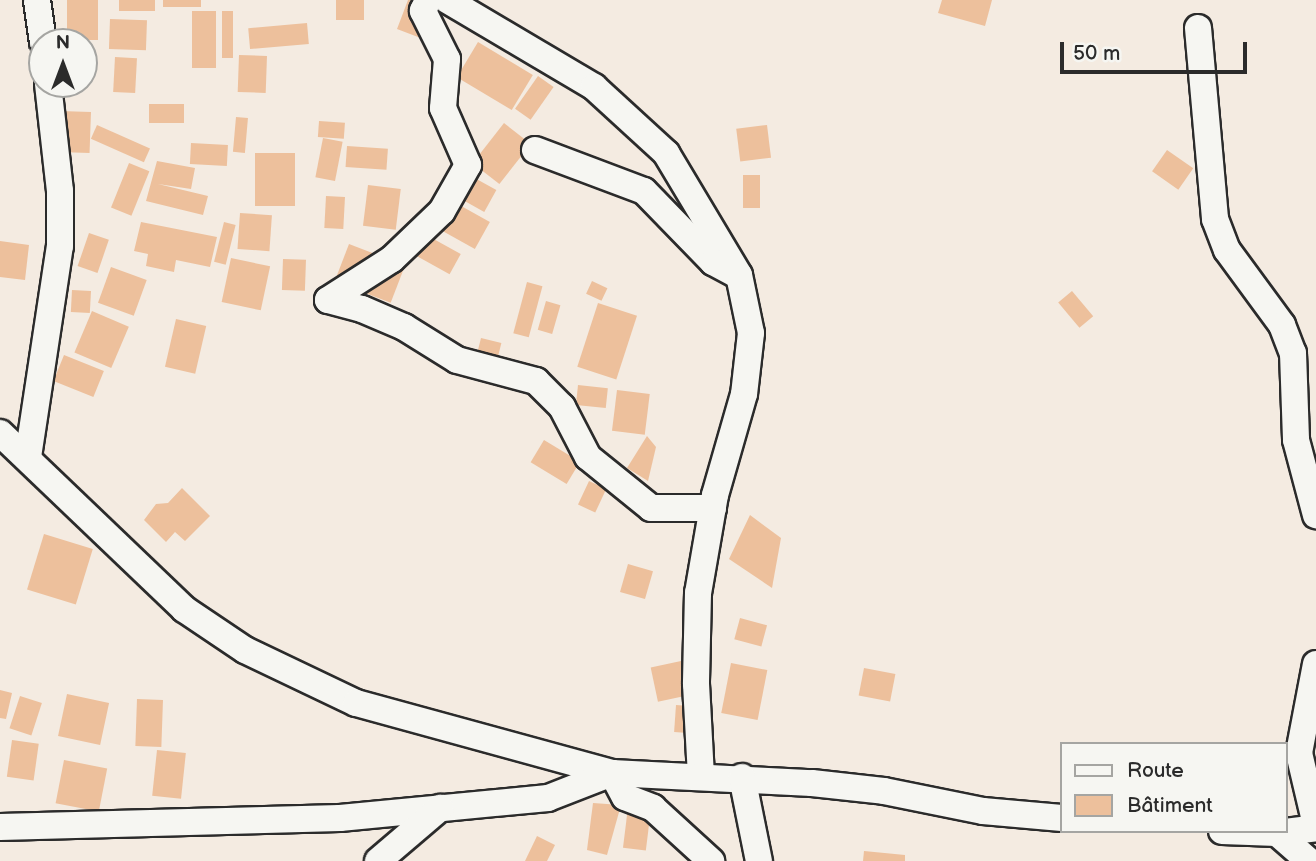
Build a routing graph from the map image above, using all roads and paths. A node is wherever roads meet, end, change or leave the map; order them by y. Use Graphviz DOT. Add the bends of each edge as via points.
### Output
graph roads {
  1 [pos="37,0"];
  2 [pos="428,0"];
  3 [pos="447,0"];
  4 [pos="1198,27"];
  5 [pos="41,28"];
  6 [pos="50,98"];
  7 [pos="535,150"];
  8 [pos="739,275"];
  9 [pos="0,433"];
  10 [pos="28,457"];
  11 [pos="713,508"];
  12 [pos="1316,514"];
  13 [pos="1316,664"];
  14 [pos="612,773"];
  15 [pos="701,776"];
  16 [pos="742,777"];
  17 [pos="440,808"];
  18 [pos="1060,818"];
  19 [pos="1316,826"];
  20 [pos="0,827"];
  21 [pos="1288,831"];
  22 [pos="1278,833"];
  23 [pos="381,860"];
  24 [pos="711,861"];
  25 [pos="759,861"];
  26 [pos="1309,861"];
  1 -- 5 [label="street"];
  2 -- 11 [label="street" via="423,11 447,59 443,108 468,165 442,211 392,259 328,300 404,327 457,360 536,381 562,407 588,457 634,489 651,508"];
  3 -- 8 [label="street" via="594,87 666,153"];
  4 -- 12 [label="street" via="1215,219 1227,250 1282,325 1293,353 1296,440"];
  6 -- 10 [label="street" via="60,191 60,246"];
  7 -- 8 [label="street" via="643,191 713,262"];
  8 -- 11 [label="street" via="751,333 746,382"];
  9 -- 10 [label="street"];
  10 -- 14 [label="street" via="184,608 245,650 356,703"];
  11 -- 15 [label="street" via="698,593"];
  13 -- 19 [label="street" via="1298,753"];
  14 -- 15 [label="street"];
  14 -- 17 [label="street" via="548,798"];
  14 -- 24 [label="street" via="625,797 653,808"];
  15 -- 16 [label="street"];
  16 -- 18 [label="street" via="884,791 983,811"];
  16 -- 25 [label="street"];
  17 -- 20 [label="street" via="340,818"];
  17 -- 23 [label="street"];
  19 -- 21 [label="street"];
  22 -- 26 [label="street"];
}
